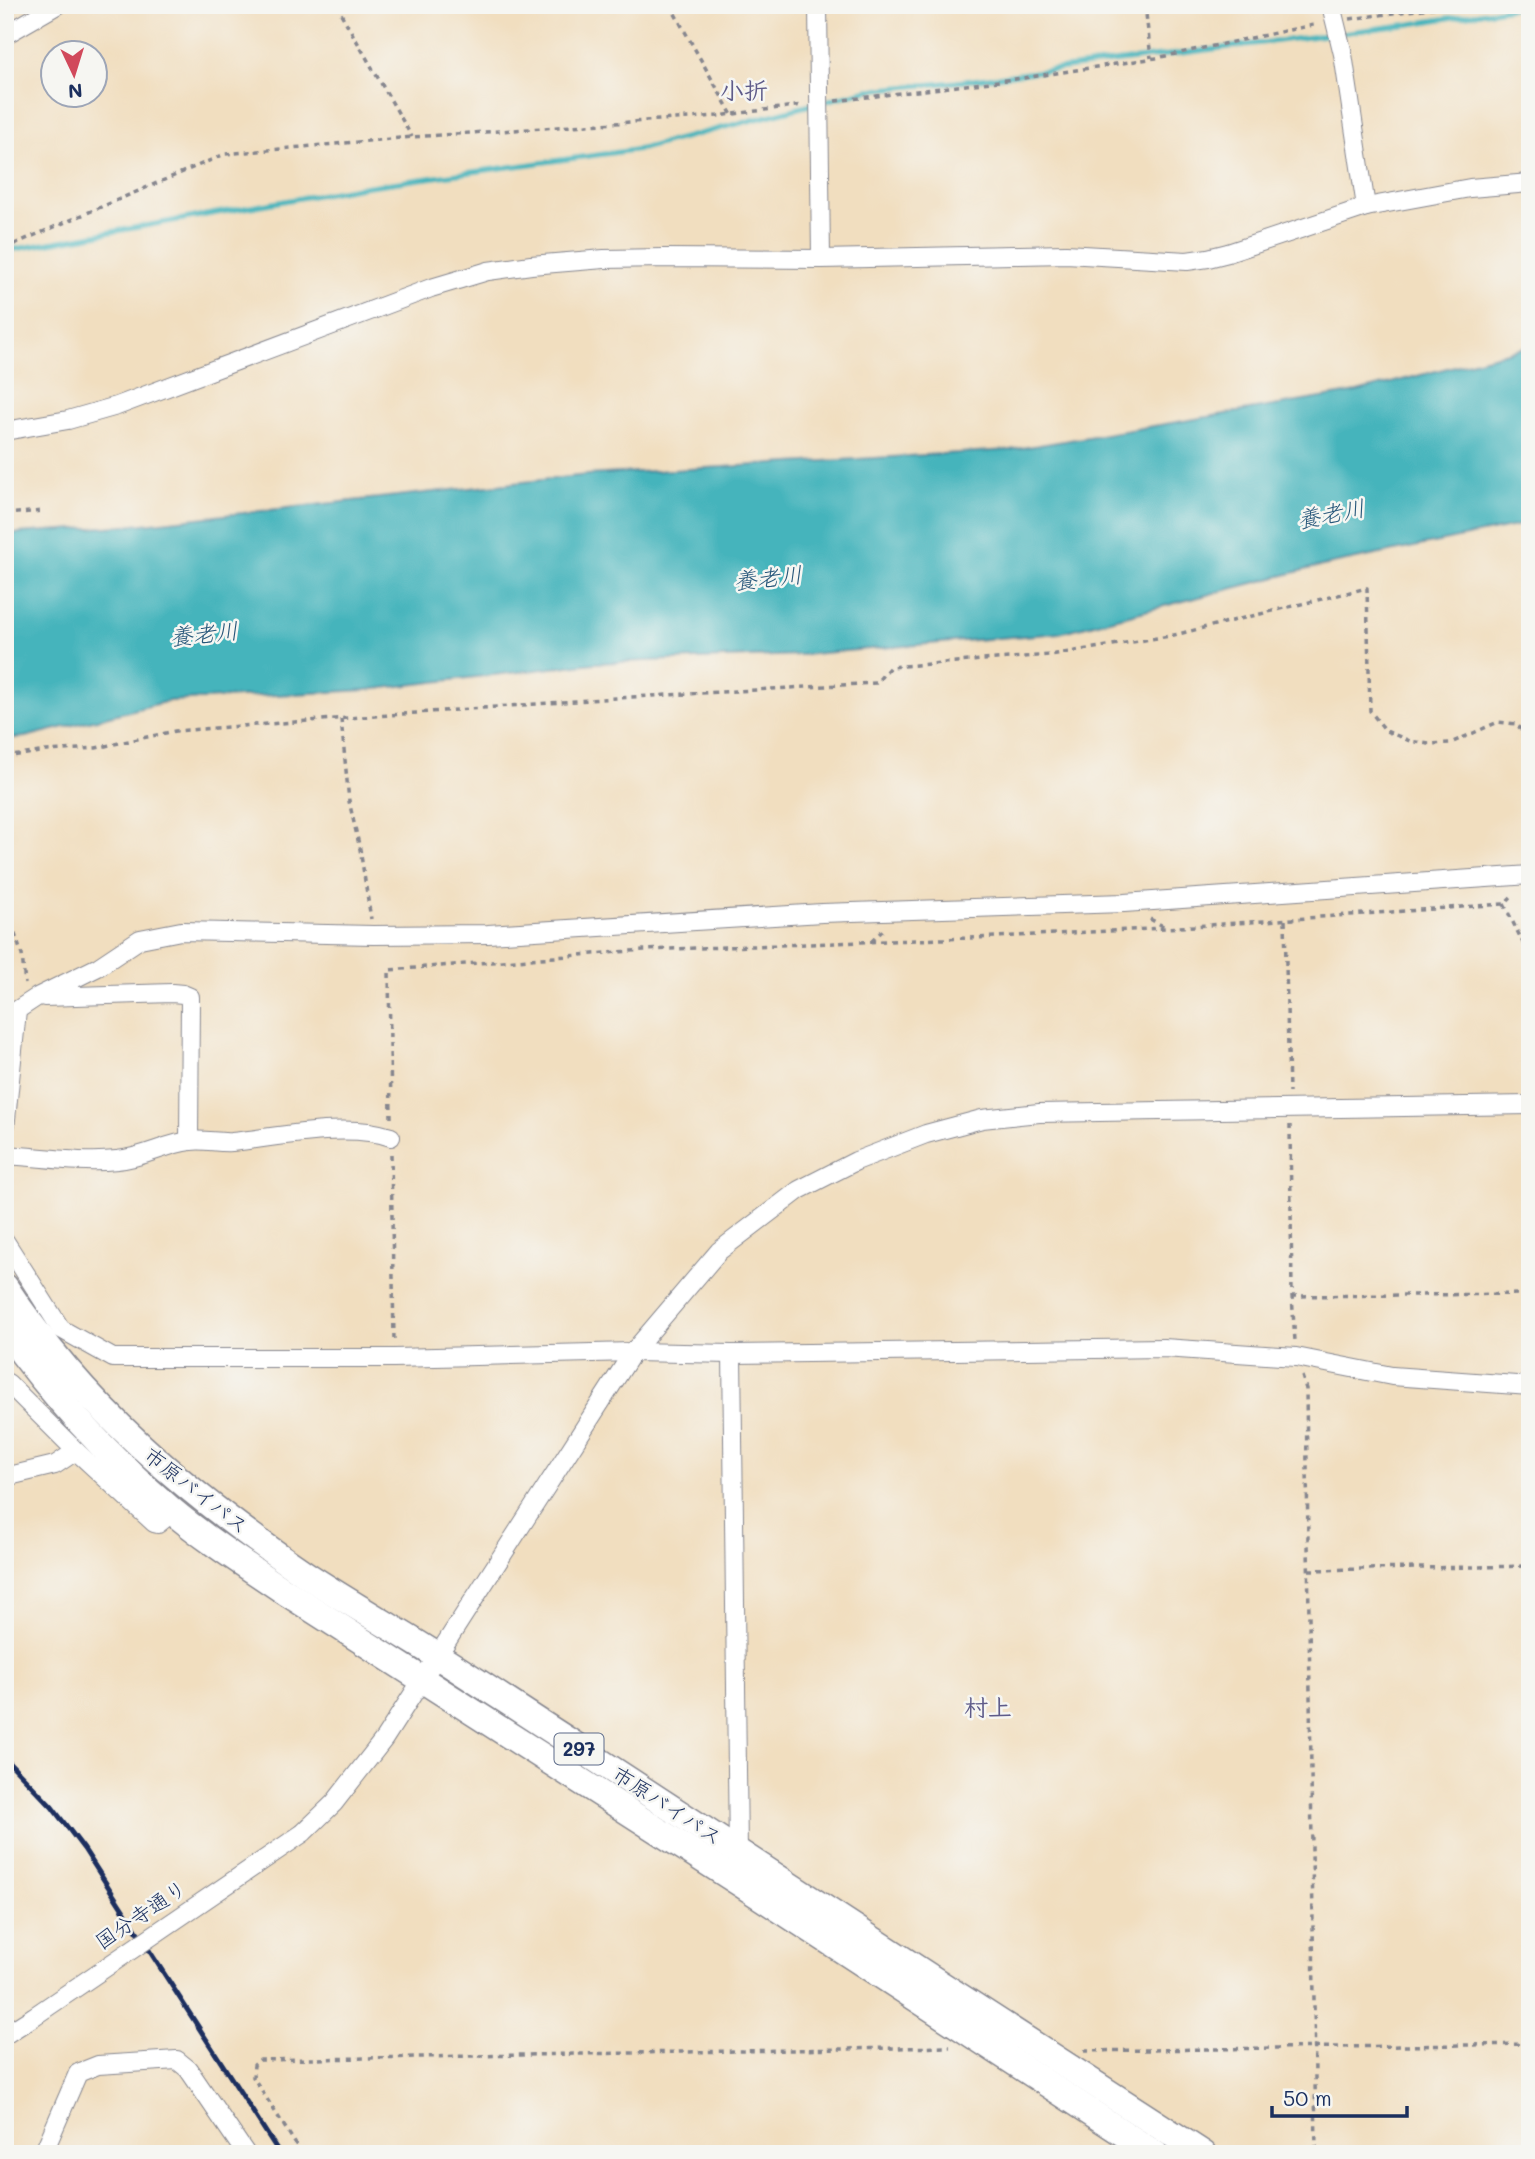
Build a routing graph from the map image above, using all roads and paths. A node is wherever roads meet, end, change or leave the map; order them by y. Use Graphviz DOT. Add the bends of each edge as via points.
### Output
graph roads {
  1 [pos="57,5"];
  2 [pos="336,5"];
  3 [pos="670,5"];
  4 [pos="818,5"];
  5 [pos="1145,5"];
  6 [pos="1452,5"];
  7 [pos="1332,13"];
  8 [pos="5,35"];
  9 [pos="1151,58"];
  10 [pos="820,103"];
  11 [pos="732,114"];
  12 [pos="412,137"];
  13 [pos="1530,183"];
  14 [pos="1366,207"];
  15 [pos="5,248"];
  16 [pos="821,259"];
  17 [pos="5,431"];
  18 [pos="44,511"];
  19 [pos="5,514"];
  20 [pos="341,719"];
  21 [pos="5,757"];
  22 [pos="1530,766"];
  23 [pos="1525,881"];
  24 [pos="1504,904"];
  25 [pos="5,905"];
  26 [pos="1285,920"];
  27 [pos="373,935"];
  28 [pos="1530,957"];
  29 [pos="21,1008"];
  30 [pos="1530,1105"];
  31 [pos="1290,1108"];
  32 [pos="5,1129"];
  33 [pos="391,1137"];
  34 [pos="189,1141"];
  35 [pos="5,1154"];
  36 [pos="5,1241"];
  37 [pos="5,1287"];
  38 [pos="1530,1294"];
  39 [pos="1292,1296"];
  40 [pos="5,1329"];
  41 [pos="633,1352"];
  42 [pos="732,1353"];
  43 [pos="1296,1357"];
  44 [pos="394,1359"];
  45 [pos="29,1363"];
  46 [pos="7,1385"];
  47 [pos="1530,1386"];
  48 [pos="76,1451"];
  49 [pos="5,1477"];
  50 [pos="173,1512"];
  51 [pos="1530,1566"];
  52 [pos="1309,1570"];
  53 [pos="439,1657"];
  54 [pos="424,1680"];
  55 [pos="738,1852"];
  56 [pos="5,2035"];
  57 [pos="974,2036"];
  58 [pos="1530,2044"];
  59 [pos="1314,2047"];
  60 [pos="1062,2064"];
  61 [pos="43,2154"];
  62 [pos="246,2154"];
  63 [pos="302,2154"];
  64 [pos="1155,2154"];
  65 [pos="1203,2154"];
  66 [pos="1316,2154"];
  1 -- 8 [label="street"];
  2 -- 12 [label="path"];
  3 -- 11 [label="path"];
  4 -- 10 [label="street"];
  5 -- 9 [label="path"];
  6 -- 7 [label="path"];
  7 -- 9 [label="path" via="1295,27"];
  7 -- 14 [label="street" via="1343,54"];
  9 -- 10 [label="path"];
  10 -- 11 [label="path"];
  10 -- 16 [label="street"];
  11 -- 12 [label="path"];
  12 -- 15 [label="path" via="225,154"];
  13 -- 14 [label="street" via="1470,188"];
  14 -- 16 [label="street" via="1227,253 1187,261 1066,254"];
  16 -- 17 [label="street" via="604,259 488,271 431,288 117,406"];
  18 -- 19 [label="path"];
  20 -- 21 [label="path" via="175,731 96,748"];
  20 -- 22 [label="path" via="876,683 890,667 1050,654 1170,636 1367,588 1370,712 1386,730 1410,741 1451,743 1498,722 1516,724"];
  20 -- 27 [label="path" via="349,802"];
  23 -- 24 [label="path"];
  23 -- 27 [label="street" via="1125,903 822,913 488,934"];
  24 -- 26 [label="path"];
  24 -- 28 [label="path"];
  25 -- 29 [label="path" via="22,955"];
  26 -- 31 [label="path"];
  26 -- 33 [label="path" via="997,937 644,950 389,970"];
  27 -- 29 [label="street" via="181,931 158,935 140,939"];
  29 -- 32 [label="street"];
  29 -- 34 [label="street" via="172,993 190,997"];
  30 -- 31 [label="street, 国分寺通り"];
  31 -- 39 [label="path"];
  31 -- 41 [label="street, 国分寺通り" via="1039,1113 982,1119 926,1134 856,1161 789,1198 719,1251"];
  33 -- 34 [label="street" via="373,1131 347,1131 229,1142"];
  33 -- 44 [label="path"];
  34 -- 35 [label="street" via="115,1160"];
  36 -- 44 [label="street" via="61,1329 113,1358"];
  37 -- 53 [label="highway, 市原バイパス / 297" via="59,1362 140,1448 306,1574"];
  38 -- 39 [label="path"];
  39 -- 43 [label="path"];
  40 -- 45 [label="highway, 市原バイパス / 297"];
  41 -- 42 [label="street"];
  41 -- 44 [label="street"];
  41 -- 53 [label="street, 国分寺通り"];
  42 -- 43 [label="street" via="1164,1348"];
  42 -- 55 [label="street"];
  43 -- 47 [label="street" via="1392,1376"];
  43 -- 52 [label="path" via="1306,1389"];
  45 -- 46 [label="street"];
  45 -- 50 [label="highway, 市原バイパス / 297" via="129,1473"];
  46 -- 48 [label="street"];
  48 -- 49 [label="street" via="55,1465"];
  48 -- 50 [label="street" via="154,1522 158,1524"];
  50 -- 54 [label="highway, 市原バイパス / 297" via="284,1591"];
  51 -- 52 [label="path"];
  52 -- 59 [label="path"];
  53 -- 54 [label="street, 国分寺通り"];
  53 -- 55 [label="highway, 市原バイパス / 297"];
  54 -- 56 [label="street, 国分寺通り, bridge" via="358,1774 303,1833"];
  54 -- 57 [label="highway, 市原バイパス / 297"];
  55 -- 60 [label="highway, 市原バイパス / 297"];
  57 -- 63 [label="path" via="953,2047 260,2060 254,2065 253,2077"];
  57 -- 64 [label="highway, 市原バイパス / 297"];
  58 -- 59 [label="path"];
  59 -- 60 [label="path" via="1094,2050 1075,2053"];
  59 -- 66 [label="path"];
  60 -- 65 [label="highway, 市原バイパス / 297"];
  61 -- 62 [label="street" via="78,2073 98,2065 177,2060 188,2068"];
}
